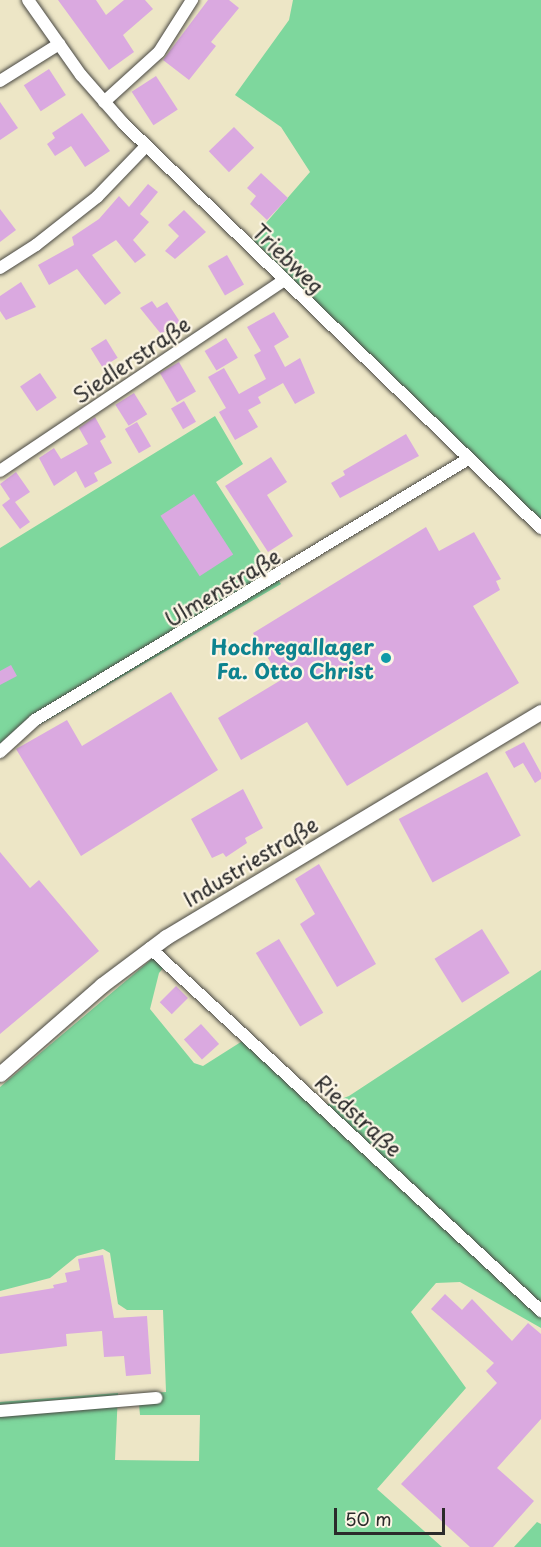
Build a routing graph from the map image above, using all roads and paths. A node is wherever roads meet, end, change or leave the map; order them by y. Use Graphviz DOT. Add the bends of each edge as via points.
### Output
graph roads {
  1 [pos="28,0"];
  2 [pos="192,0"];
  3 [pos="59,44"];
  4 [pos="0,81"];
  5 [pos="104,102"];
  6 [pos="146,146"];
  7 [pos="0,267"];
  8 [pos="284,280"];
  9 [pos="468,459"];
  10 [pos="0,471"];
  11 [pos="541,528"];
  12 [pos="541,712"];
  13 [pos="0,752"];
  14 [pos="150,948"];
  15 [pos="0,1074"];
  16 [pos="541,1311"];
  17 [pos="156,1398"];
  18 [pos="0,1411"];
  1 -- 3 [label="street, Triebweg"];
  2 -- 5 [label="street" via="159,52"];
  3 -- 4 [label="street"];
  3 -- 5 [label="street, Triebweg"];
  5 -- 6 [label="street, Triebweg"];
  6 -- 7 [label="street" via="97,197 36,245"];
  6 -- 8 [label="street, Triebweg"];
  8 -- 9 [label="street, Triebweg"];
  8 -- 10 [label="street, Siedlerstraße"];
  9 -- 11 [label="street, Triebweg"];
  9 -- 13 [label="street, Ulmenstraße" via="35,720"];
  12 -- 14 [label="street, Industriestraße"];
  14 -- 15 [label="street, Industriestraße"];
  14 -- 16 [label="street, Riedstraße"];
  17 -- 18 [label="street"];
}
